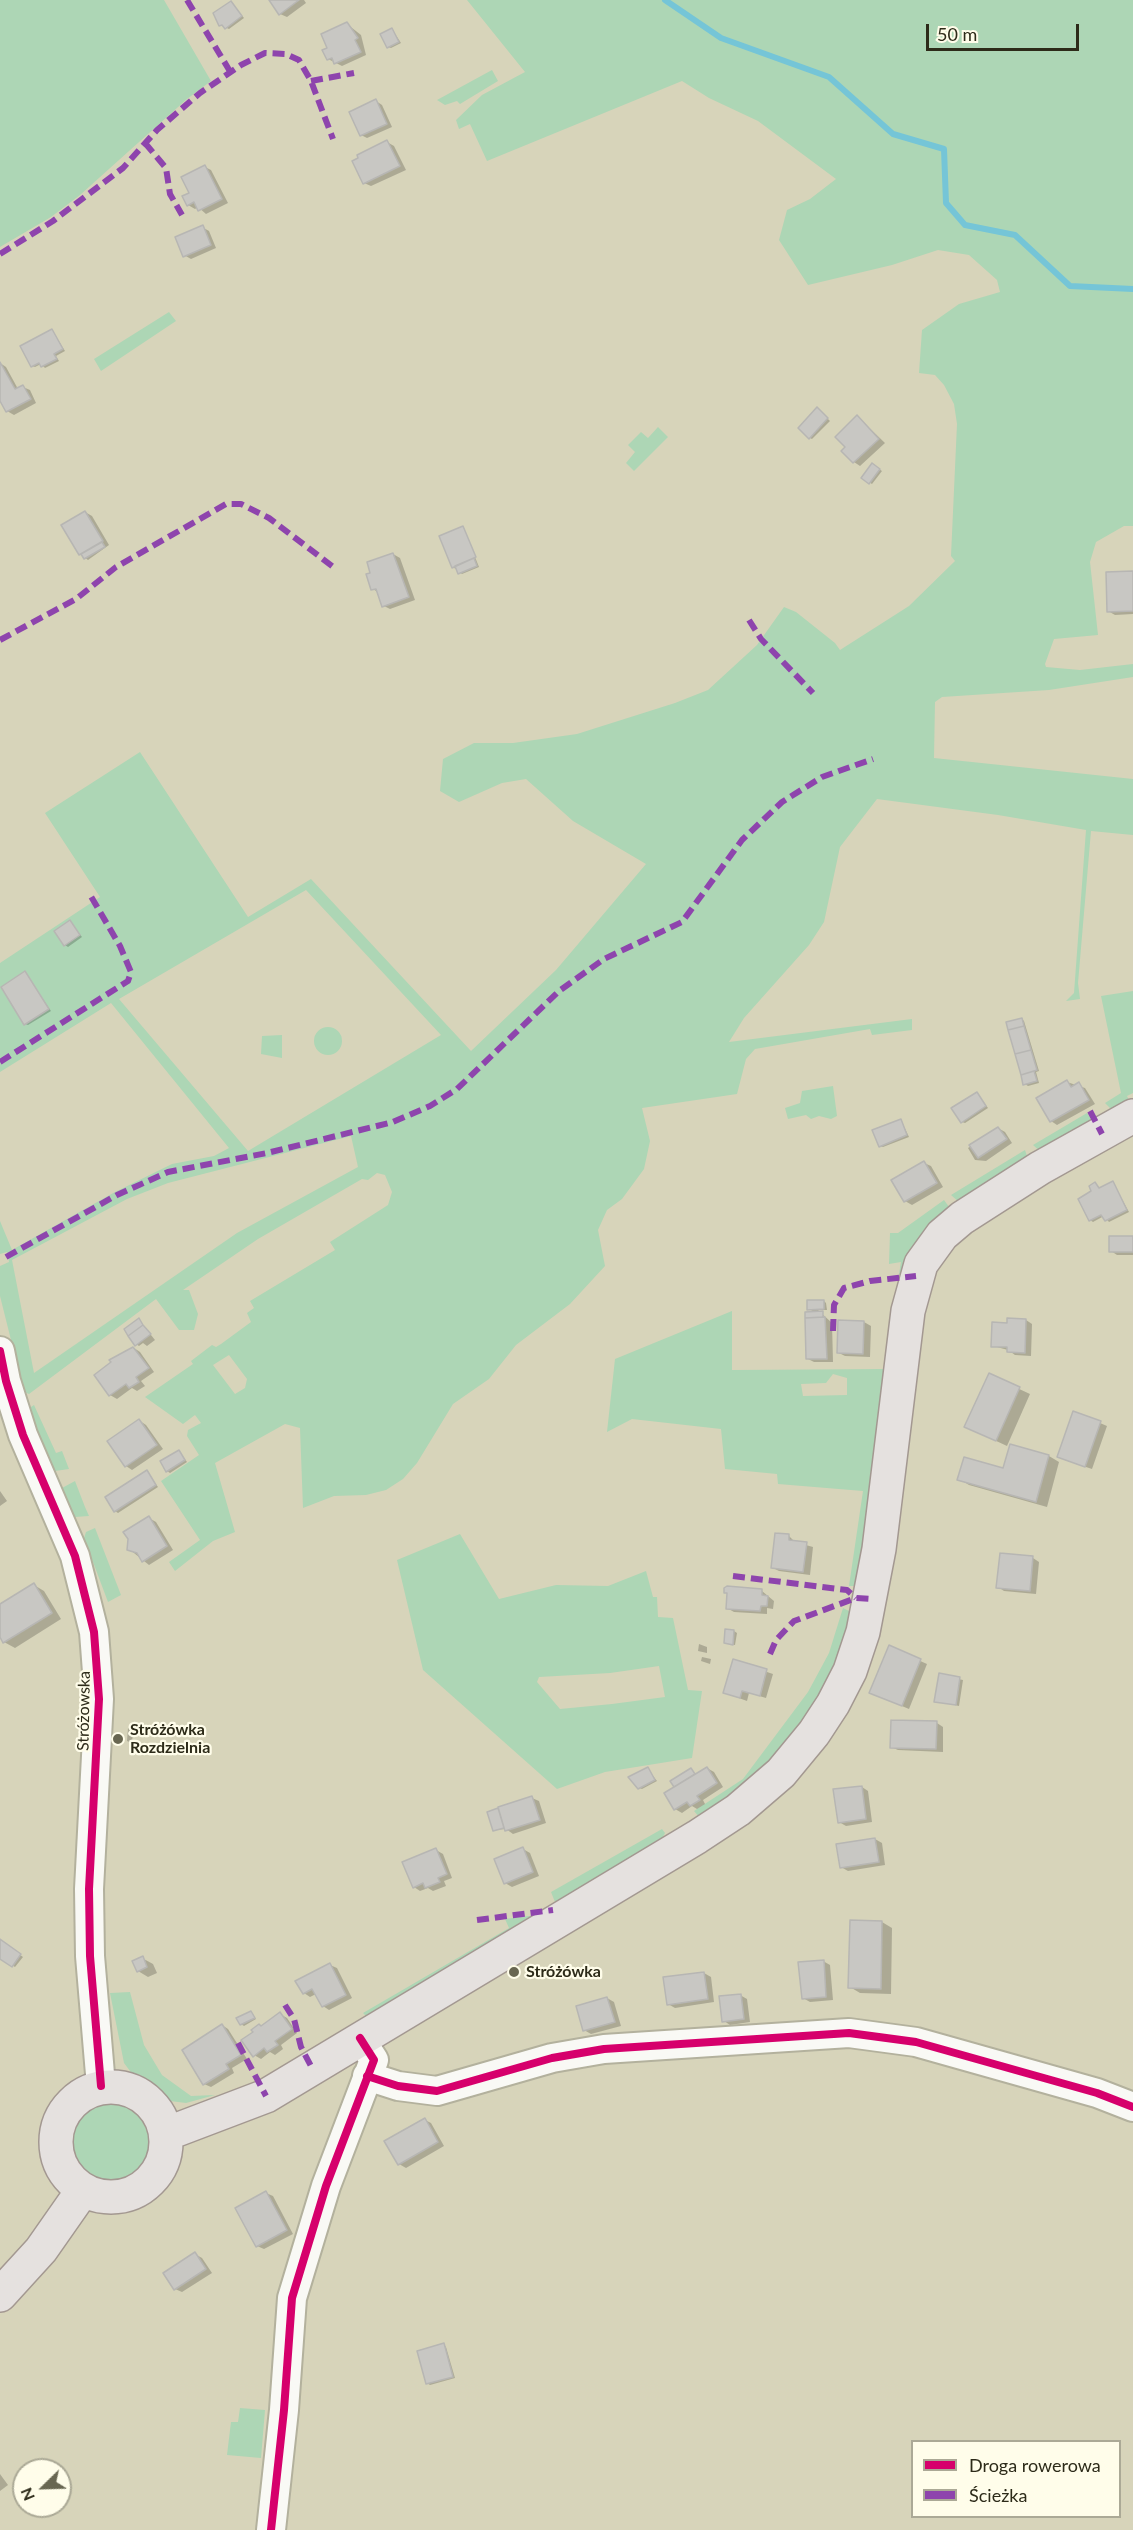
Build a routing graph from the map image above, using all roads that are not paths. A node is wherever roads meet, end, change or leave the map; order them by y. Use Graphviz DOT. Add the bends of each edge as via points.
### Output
graph roads {
  1 [pos="1133,1116"];
  2 [pos="0,1351"];
  3 [pos="360,2038"];
  4 [pos="368,2076"];
  5 [pos="101,2086"];
  6 [pos="1133,2107"];
  7 [pos="166,2134"];
  8 [pos="83,2190"];
  9 [pos="0,2295"];
  10 [pos="271,2530"];
  1 -- 3 [label="main road" via="962,1218 942,1235 921,1264 908,1311 871,1599 849,1671 814,1733 780,1773 738,1810"];
  2 -- 5 [label="street, Stróżowska" via="20,1427 75,1556 95,1642 99,1699 89,1934"];
  3 -- 4 [label="street" via="374,2060"];
  3 -- 7 [label="main road" via="266,2096"];
  4 -- 6 [label="street" via="398,2086 437,2091 552,2058 604,2049 849,2033 916,2042 1097,2093"];
  4 -- 10 [label="street" via="326,2186 292,2298"];
  5 -- 7 [label="main road" via="124,2087 144,2097 159,2113"];
  5 -- 8 [label="main road" via="80,2095 64,2111 56,2132 57,2155 66,2175"];
  7 -- 8 [label="main road" via="165,2154 157,2174 142,2188 123,2196 103,2197"];
  8 -- 9 [label="main road" via="41,2250"];
}
